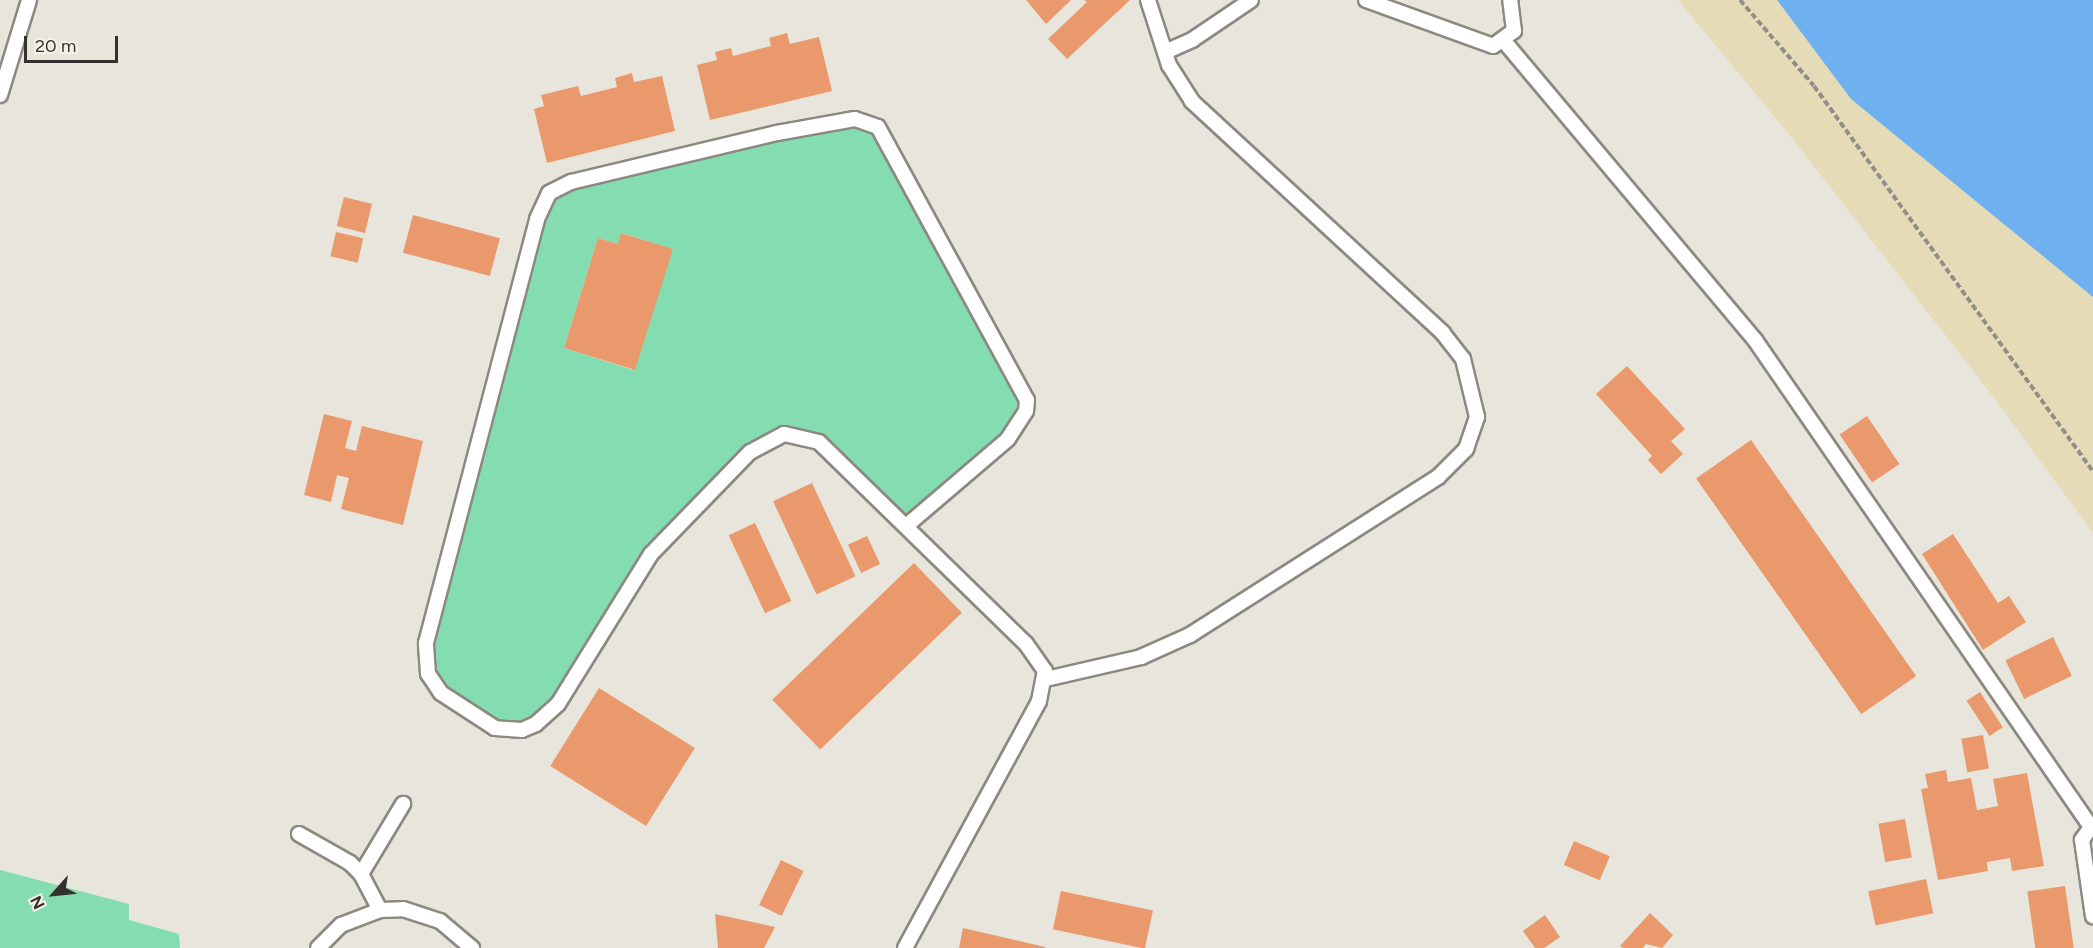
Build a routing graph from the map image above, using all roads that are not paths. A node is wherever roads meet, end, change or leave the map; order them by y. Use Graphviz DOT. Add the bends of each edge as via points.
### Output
graph roads {
  1 [pos="30,0"];
  2 [pos="1148,0"];
  3 [pos="1251,0"];
  4 [pos="1366,0"];
  5 [pos="1510,0"];
  6 [pos="1504,41"];
  7 [pos="1165,52"];
  8 [pos="0,95"];
  9 [pos="906,526"];
  10 [pos="1046,679"];
  11 [pos="403,804"];
  12 [pos="2092,829"];
  13 [pos="298,834"];
  14 [pos="361,874"];
  15 [pos="380,910"];
  16 [pos="2093,916"];
  17 [pos="318,948"];
  18 [pos="472,948"];
  19 [pos="905,948"];
  1 -- 8 [label="lane"];
  2 -- 7 [label="lane"];
  3 -- 7 [label="lane" via="1192,40"];
  4 -- 6 [label="lane" via="1486,45"];
  5 -- 6 [label="lane" via="1516,23"];
  6 -- 12 [label="lane" via="1755,340"];
  7 -- 10 [label="lane" via="1176,77 1199,109 1455,346 1475,397 1474,434 1466,449 1438,477 1190,635 1141,657"];
  9 -- 9 [label="lane" via="819,442 795,434 771,438 750,452 651,554 558,704 536,724 510,731 484,723 441,693 425,664 426,644 537,219 549,193 571,182 838,121 862,120 878,127 1027,400 1026,411 1008,439"];
  9 -- 10 [label="lane" via="1035,653"];
  10 -- 19 [label="lane" via="1039,701"];
  11 -- 14 [label="lane"];
  12 -- 16 [label="lane" via="2082,840"];
  13 -- 14 [label="lane" via="338,854"];
  14 -- 15 [label="lane"];
  15 -- 17 [label="lane" via="341,925"];
  15 -- 18 [label="lane" via="424,913"];
}
